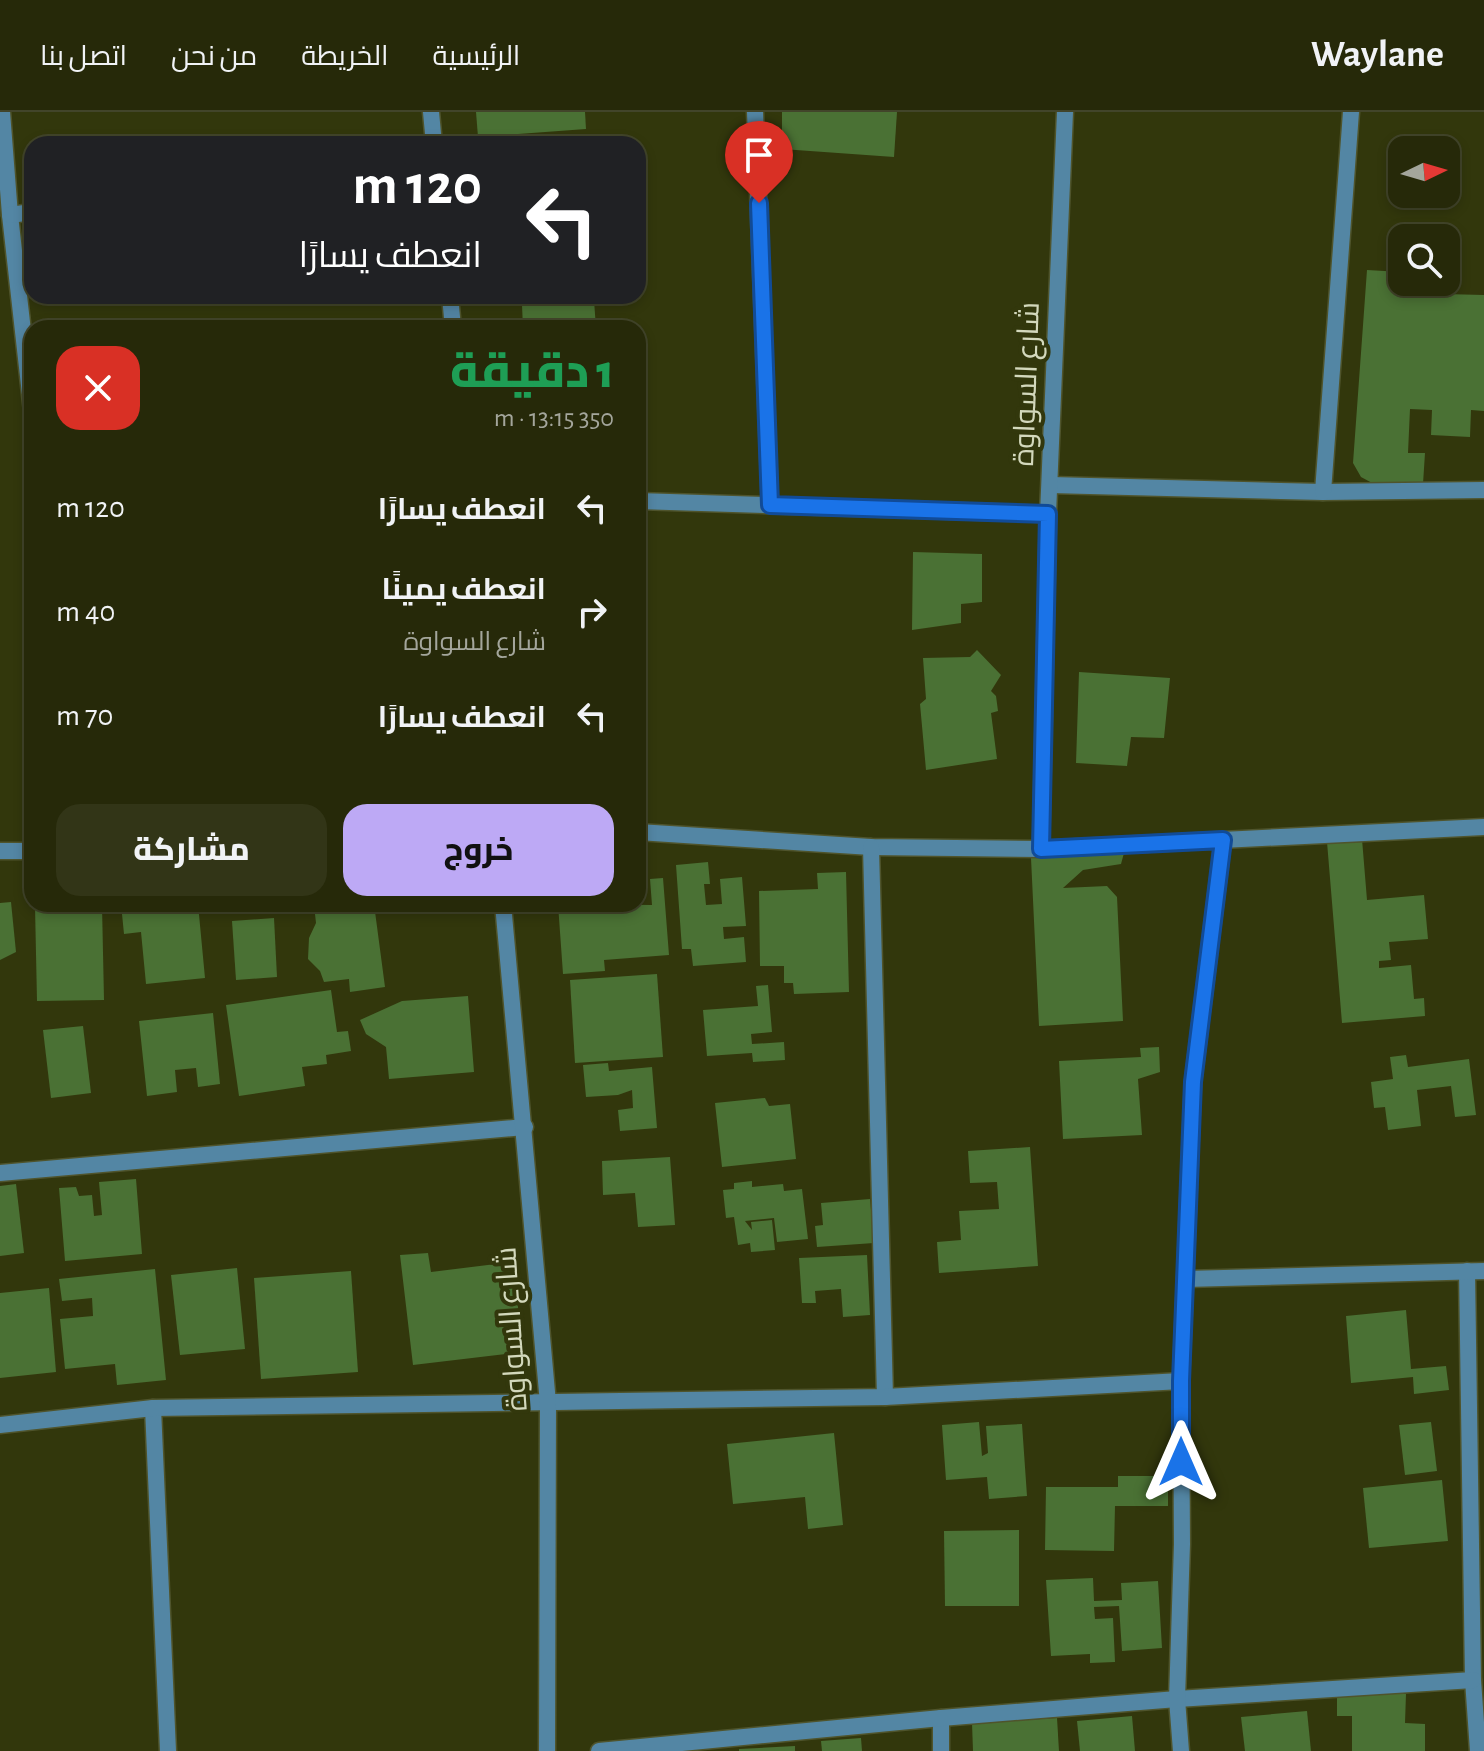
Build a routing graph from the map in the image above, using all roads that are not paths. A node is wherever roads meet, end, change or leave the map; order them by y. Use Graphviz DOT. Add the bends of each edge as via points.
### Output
graph roads {
  1 [pos="2,112"];
  2 [pos="431,112"];
  3 [pos="755,112"];
  4 [pos="1065,112"];
  5 [pos="1351,112"];
  6 [pos="433,136"];
  7 [pos="24,213"];
  8 [pos="10,215"];
  9 [pos="24,340"];
  10 [pos="1051,485"];
  11 [pos="1484,490"];
  12 [pos="1323,492"];
  13 [pos="646,501"];
  14 [pos="770,505"];
  15 [pos="1048,514"];
  16 [pos="1484,827"];
  17 [pos="646,833"];
  18 [pos="1223,840"];
  19 [pos="871,847"];
  20 [pos="1041,849"];
  21 [pos="0,851"];
  22 [pos="24,851"];
  23 [pos="504,912"];
  24 [pos="525,1127"];
  25 [pos="0,1173"];
  26 [pos="1475,1271"];
  27 [pos="1185,1279"];
  28 [pos="1181,1381"];
  29 [pos="885,1397"];
  30 [pos="548,1403"];
  31 [pos="153,1408"];
  32 [pos="0,1425"];
  33 [pos="1478,1538"];
  34 [pos="1473,1680"];
  35 [pos="1177,1699"];
  36 [pos="941,1718"];
  37 [pos="168,1751"];
  38 [pos="547,1751"];
  39 [pos="599,1751"];
  40 [pos="941,1751"];
  41 [pos="1181,1751"];
  42 [pos="1478,1751"];
  1 -- 8 [label="street"];
  2 -- 6 [label="street"];
  3 -- 14 [label="street"];
  4 -- 10 [label="street, شارع السواوة"];
  5 -- 12 [label="street"];
  7 -- 8 [label="street"];
  8 -- 9 [label="street"];
  10 -- 12 [label="street"];
  10 -- 15 [label="street, شارع السواوة"];
  11 -- 12 [label="street"];
  13 -- 14 [label="street"];
  14 -- 15 [label="street"];
  15 -- 20 [label="street, شارع السواوة"];
  16 -- 18 [label="street"];
  17 -- 19 [label="street"];
  18 -- 20 [label="street"];
  18 -- 27 [label="street" via="1193,1082"];
  19 -- 20 [label="street"];
  19 -- 29 [label="street"];
  21 -- 22 [label="street"];
  23 -- 24 [label="street, شارع السواوة"];
  24 -- 25 [label="street"];
  24 -- 30 [label="street, شارع السواوة"];
  26 -- 27 [label="street"];
  26 -- 33 [label="street"];
  27 -- 28 [label="street"];
  28 -- 29 [label="street"];
  28 -- 35 [label="street"];
  29 -- 30 [label="street"];
  30 -- 31 [label="street"];
  30 -- 38 [label="street, شارع السواوة"];
  31 -- 32 [label="street"];
  31 -- 37 [label="street"];
  33 -- 34 [label="street"];
  34 -- 35 [label="street"];
  34 -- 42 [label="street"];
  35 -- 36 [label="street"];
  35 -- 41 [label="street"];
  36 -- 39 [label="street"];
  36 -- 40 [label="street"];
}
